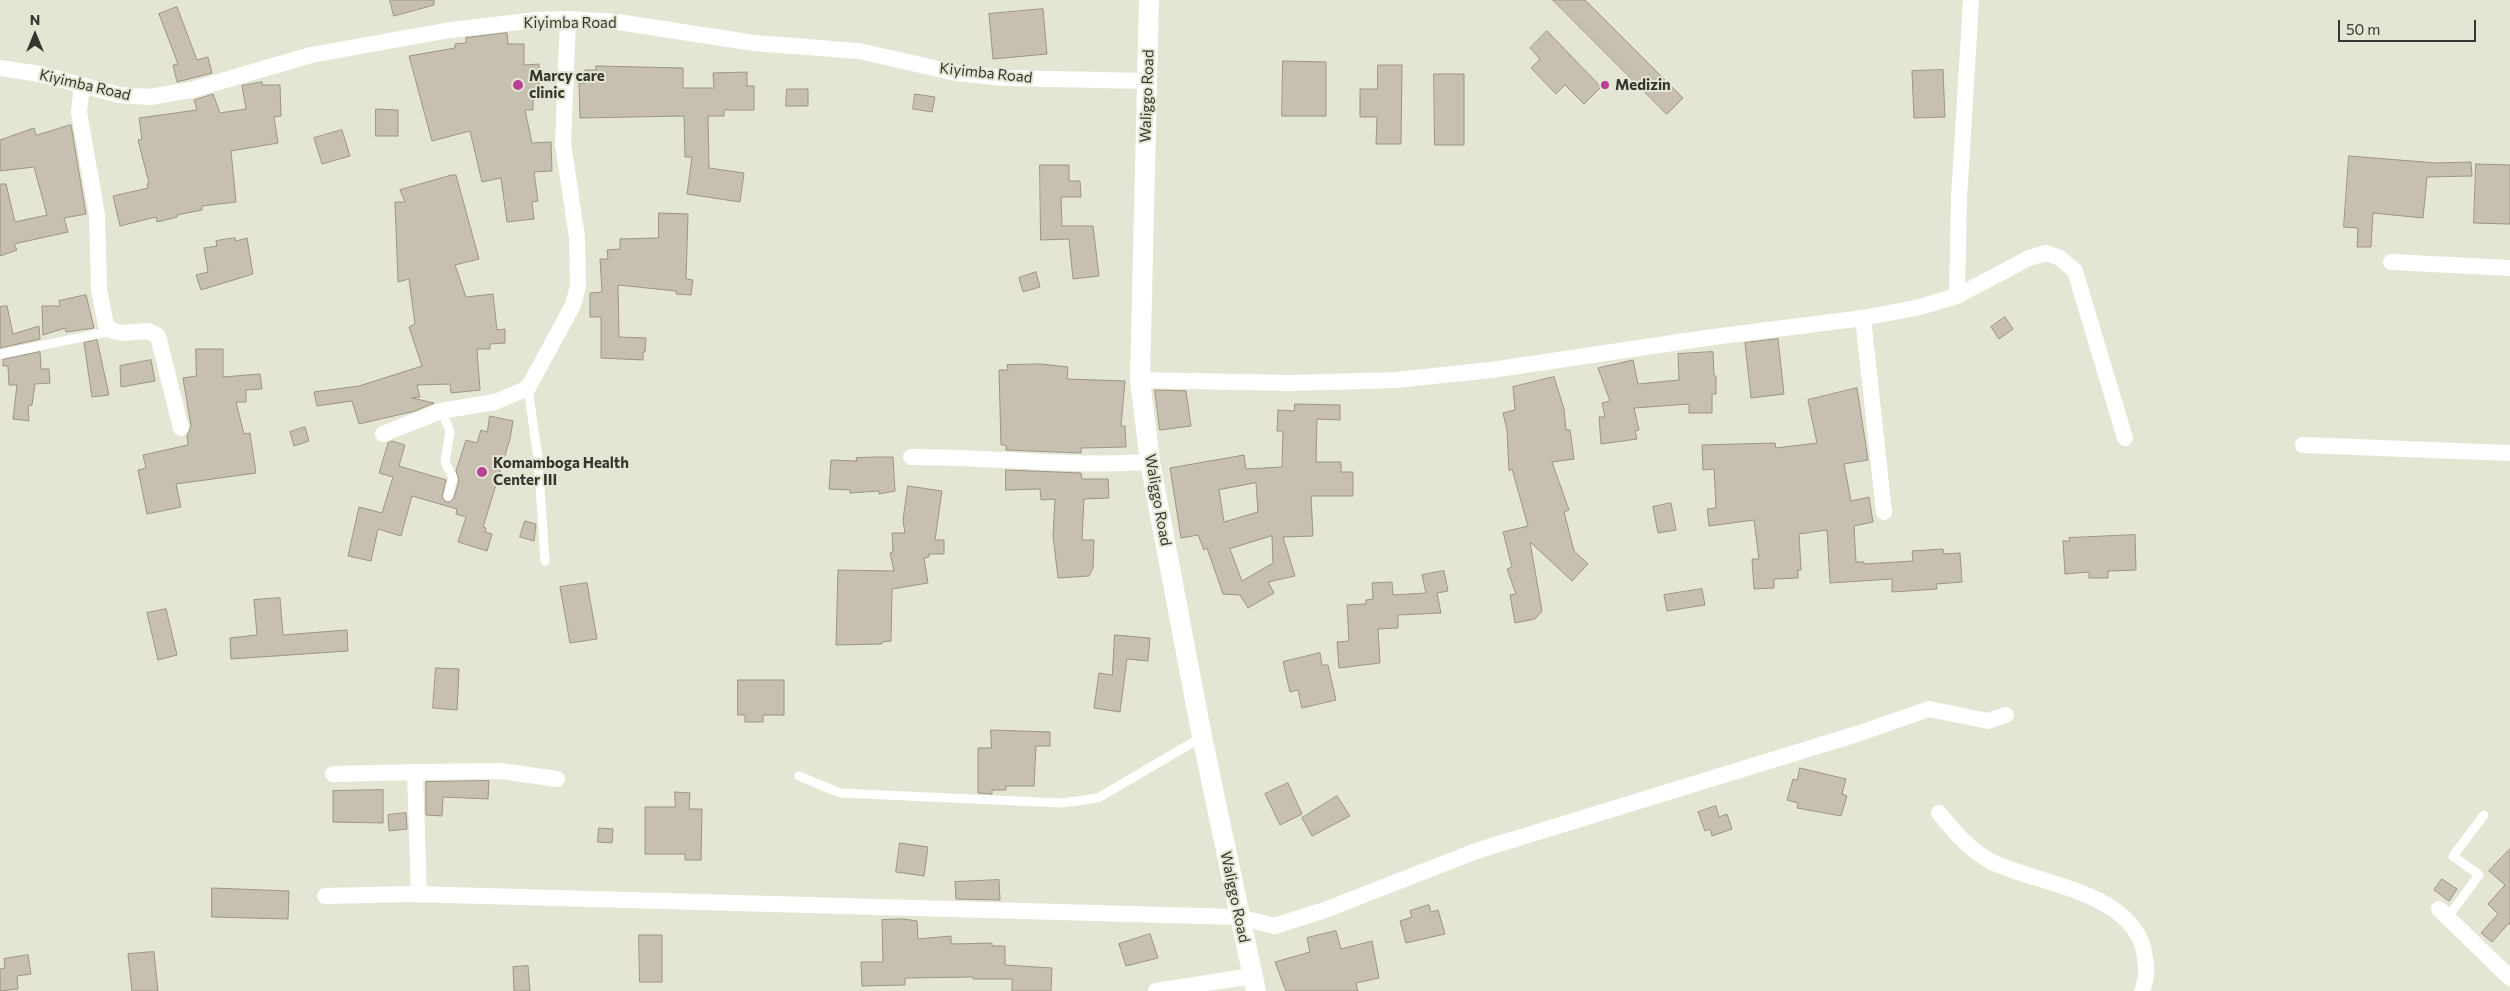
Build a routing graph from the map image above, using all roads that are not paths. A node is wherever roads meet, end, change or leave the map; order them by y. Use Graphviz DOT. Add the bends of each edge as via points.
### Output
graph roads {
  1 [pos="1149,0"];
  2 [pos="1971,0"];
  3 [pos="568,19"];
  4 [pos="0,68"];
  5 [pos="1147,81"];
  6 [pos="82,85"];
  7 [pos="2391,262"];
  8 [pos="2510,268"];
  9 [pos="1956,296"];
  10 [pos="1863,318"];
  11 [pos="113,331"];
  12 [pos="0,354"];
  13 [pos="1140,380"];
  14 [pos="528,388"];
  15 [pos="441,411"];
  16 [pos="181,428"];
  17 [pos="383,434"];
  18 [pos="2126,438"];
  19 [pos="2303,445"];
  20 [pos="2510,453"];
  21 [pos="911,457"];
  22 [pos="1150,462"];
  23 [pos="448,496"];
  24 [pos="1884,512"];
  25 [pos="545,561"];
  26 [pos="2006,714"];
  27 [pos="1202,737"];
  28 [pos="415,772"];
  29 [pos="333,774"];
  30 [pos="799,776"];
  31 [pos="557,779"];
  32 [pos="1939,813"];
  33 [pos="2484,815"];
  34 [pos="419,895"];
  35 [pos="325,896"];
  36 [pos="2444,913"];
  37 [pos="1239,917"];
  38 [pos="2510,978"];
  39 [pos="1254,984"];
  40 [pos="1156,991"];
  41 [pos="2142,991"];
  1 -- 5 [label="street, Waliggo Road"];
  2 -- 9 [label="street"];
  3 -- 5 [label="street, Kiyimba Road" via="618,22 754,43 860,51 966,74 1004,78"];
  3 -- 6 [label="street, Kiyimba Road" via="450,30 311,55 191,90 150,97 119,95"];
  3 -- 14 [label="street" via="563,144 578,237 578,286 573,305"];
  4 -- 6 [label="street, Kiyimba Road"];
  5 -- 13 [label="street, Waliggo Road"];
  6 -- 11 [label="street" via="79,112 97,215 99,290 106,325"];
  7 -- 8 [label="street"];
  9 -- 10 [label="street"];
  9 -- 18 [label="street" via="2029,258 2046,253 2060,258 2075,271"];
  10 -- 13 [label="street" via="1491,370 1396,380 1291,383"];
  10 -- 24 [label="street"];
  11 -- 12 [label="lane"];
  11 -- 16 [label="street" via="148,331 158,336"];
  13 -- 22 [label="street, Waliggo Road"];
  14 -- 15 [label="street" via="495,402"];
  14 -- 25 [label="lane" via="538,458"];
  15 -- 17 [label="street"];
  15 -- 23 [label="lane" via="450,431 445,462 453,478"];
  19 -- 20 [label="street"];
  21 -- 22 [label="street" via="1045,464"];
  22 -- 27 [label="street, Waliggo Road"];
  26 -- 37 [label="street" via="1988,721 1929,709 1476,851 1325,910 1274,926"];
  27 -- 30 [label="lane" via="1098,798 1062,802 840,793"];
  27 -- 37 [label="street, Waliggo Road"];
  28 -- 29 [label="street"];
  28 -- 31 [label="street" via="500,771"];
  28 -- 34 [label="street"];
  32 -- 41 [label="street" via="1960,838 1992,862 2089,897 2111,907 2132,925 2144,948 2148,976"];
  33 -- 36 [label="lane" via="2453,856 2480,875"];
  34 -- 35 [label="street"];
  34 -- 37 [label="street"];
  36 -- 38 [label="street"];
  37 -- 39 [label="street, Waliggo Road"];
  39 -- 40 [label="street"];
}
